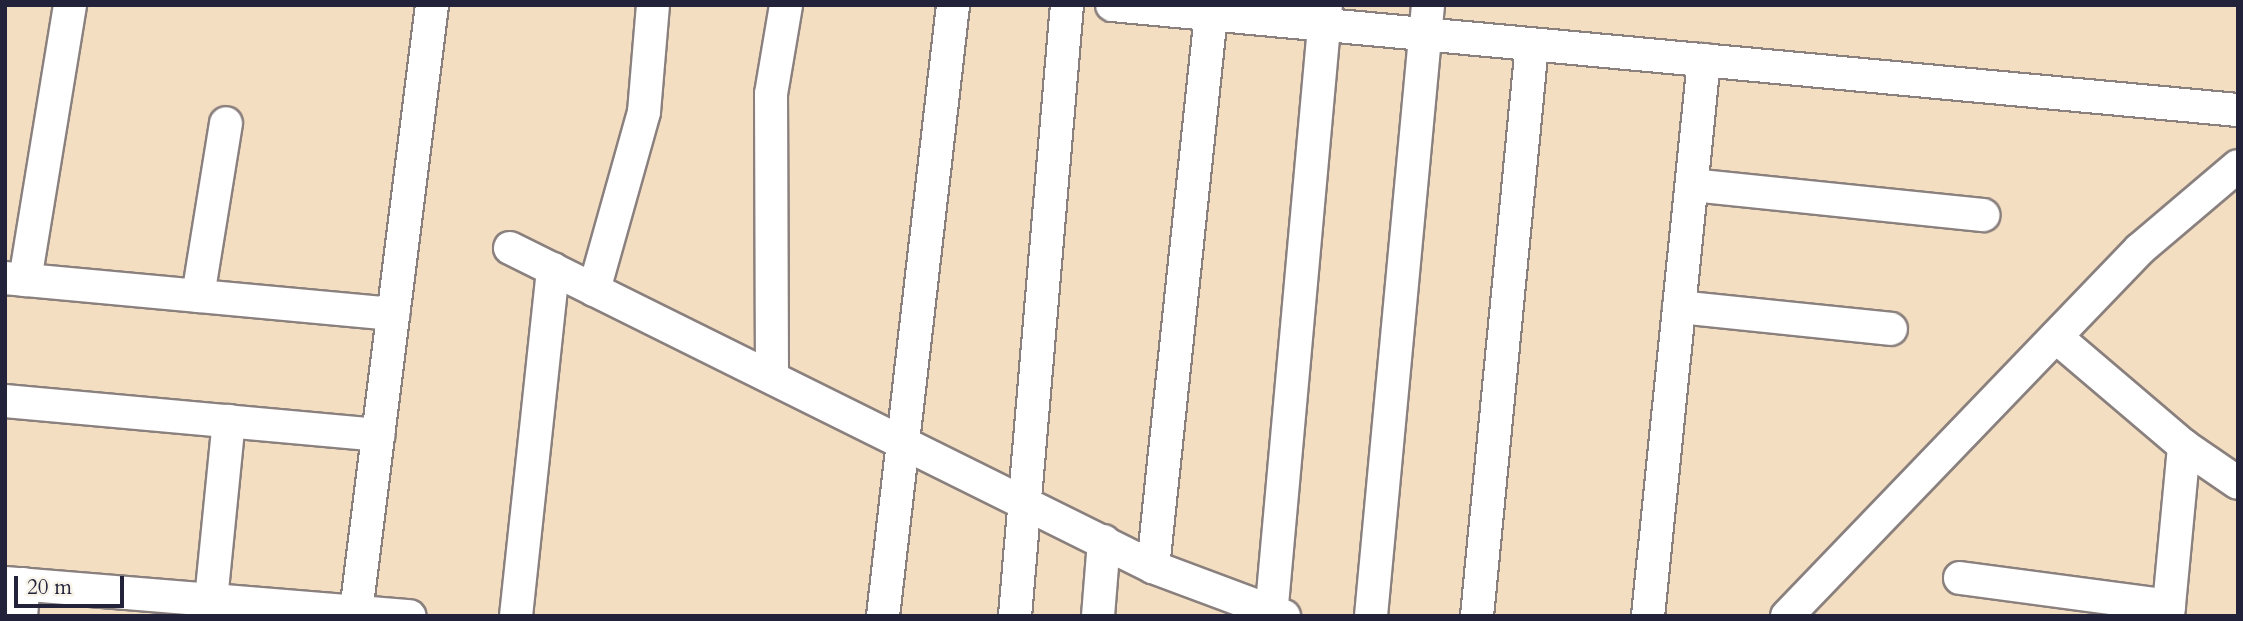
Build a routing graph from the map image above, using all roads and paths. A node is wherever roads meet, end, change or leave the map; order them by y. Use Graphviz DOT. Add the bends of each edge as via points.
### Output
graph roads {
  1 [pos="70,5"];
  2 [pos="432,5"];
  3 [pos="653,5"];
  4 [pos="786,5"];
  5 [pos="953,5"];
  6 [pos="1067,5"];
  7 [pos="1112,5"];
  8 [pos="1212,10"];
  9 [pos="1325,15"];
  10 [pos="1427,20"];
  11 [pos="1532,45"];
  12 [pos="1704,60"];
  13 [pos="2238,110"];
  14 [pos="226,123"];
  15 [pos="2238,166"];
  16 [pos="1692,185"];
  17 [pos="1983,215"];
  18 [pos="510,248"];
  19 [pos="553,270"];
  20 [pos="15,279"];
  21 [pos="594,290"];
  22 [pos="198,296"];
  23 [pos="1679,307"];
  24 [pos="393,314"];
  25 [pos="1891,330"];
  26 [pos="2056,337"];
  27 [pos="772,377"];
  28 [pos="5,401"];
  29 [pos="229,421"];
  30 [pos="378,435"];
  31 [pos="904,442"];
  32 [pos="2184,446"];
  33 [pos="2238,483"];
  34 [pos="1025,500"];
  35 [pos="1104,541"];
  36 [pos="1153,567"];
  37 [pos="1960,578"];
  38 [pos="15,583"];
  39 [pos="211,600"];
  40 [pos="134,605"];
  41 [pos="255,610"];
  42 [pos="2168,611"];
  43 [pos="370,614"];
  44 [pos="1276,614"];
  45 [pos="21,616"];
  46 [pos="410,616"];
  47 [pos="516,616"];
  48 [pos="883,616"];
  49 [pos="1015,616"];
  50 [pos="1098,616"];
  51 [pos="1371,616"];
  52 [pos="1477,616"];
  53 [pos="1648,616"];
  54 [pos="1787,616"];
  1 -- 20 [label="street"];
  2 -- 24 [label="street"];
  3 -- 21 [label="street" via="644,112"];
  4 -- 27 [label="street" via="771,94"];
  5 -- 31 [label="street"];
  6 -- 34 [label="street"];
  7 -- 8 [label="street"];
  8 -- 9 [label="street"];
  8 -- 36 [label="street"];
  9 -- 10 [label="street"];
  9 -- 44 [label="street"];
  10 -- 11 [label="street"];
  10 -- 51 [label="street"];
  11 -- 12 [label="street"];
  11 -- 52 [label="street"];
  12 -- 13 [label="street"];
  12 -- 16 [label="street"];
  14 -- 22 [label="street"];
  15 -- 26 [label="street" via="2140,249"];
  16 -- 17 [label="street"];
  16 -- 23 [label="street"];
  18 -- 19 [label="street"];
  19 -- 21 [label="street"];
  19 -- 47 [label="street"];
  20 -- 22 [label="street"];
  21 -- 27 [label="street"];
  22 -- 24 [label="street"];
  23 -- 25 [label="street"];
  23 -- 53 [label="street"];
  24 -- 30 [label="street"];
  26 -- 32 [label="street"];
  26 -- 54 [label="street"];
  27 -- 31 [label="street"];
  28 -- 29 [label="street"];
  29 -- 30 [label="street"];
  29 -- 39 [label="street"];
  30 -- 43 [label="street"];
  31 -- 34 [label="street"];
  31 -- 48 [label="street"];
  32 -- 33 [label="street"];
  32 -- 42 [label="street"];
  34 -- 35 [label="street"];
  34 -- 49 [label="street"];
  35 -- 36 [label="street"];
  35 -- 50 [label="street"];
  36 -- 44 [label="street"];
  37 -- 42 [label="street"];
  38 -- 40 [label="street"];
  38 -- 45 [label="street"];
  39 -- 40 [label="street"];
  39 -- 41 [label="street"];
  41 -- 43 [label="street"];
  43 -- 46 [label="street"];
}
